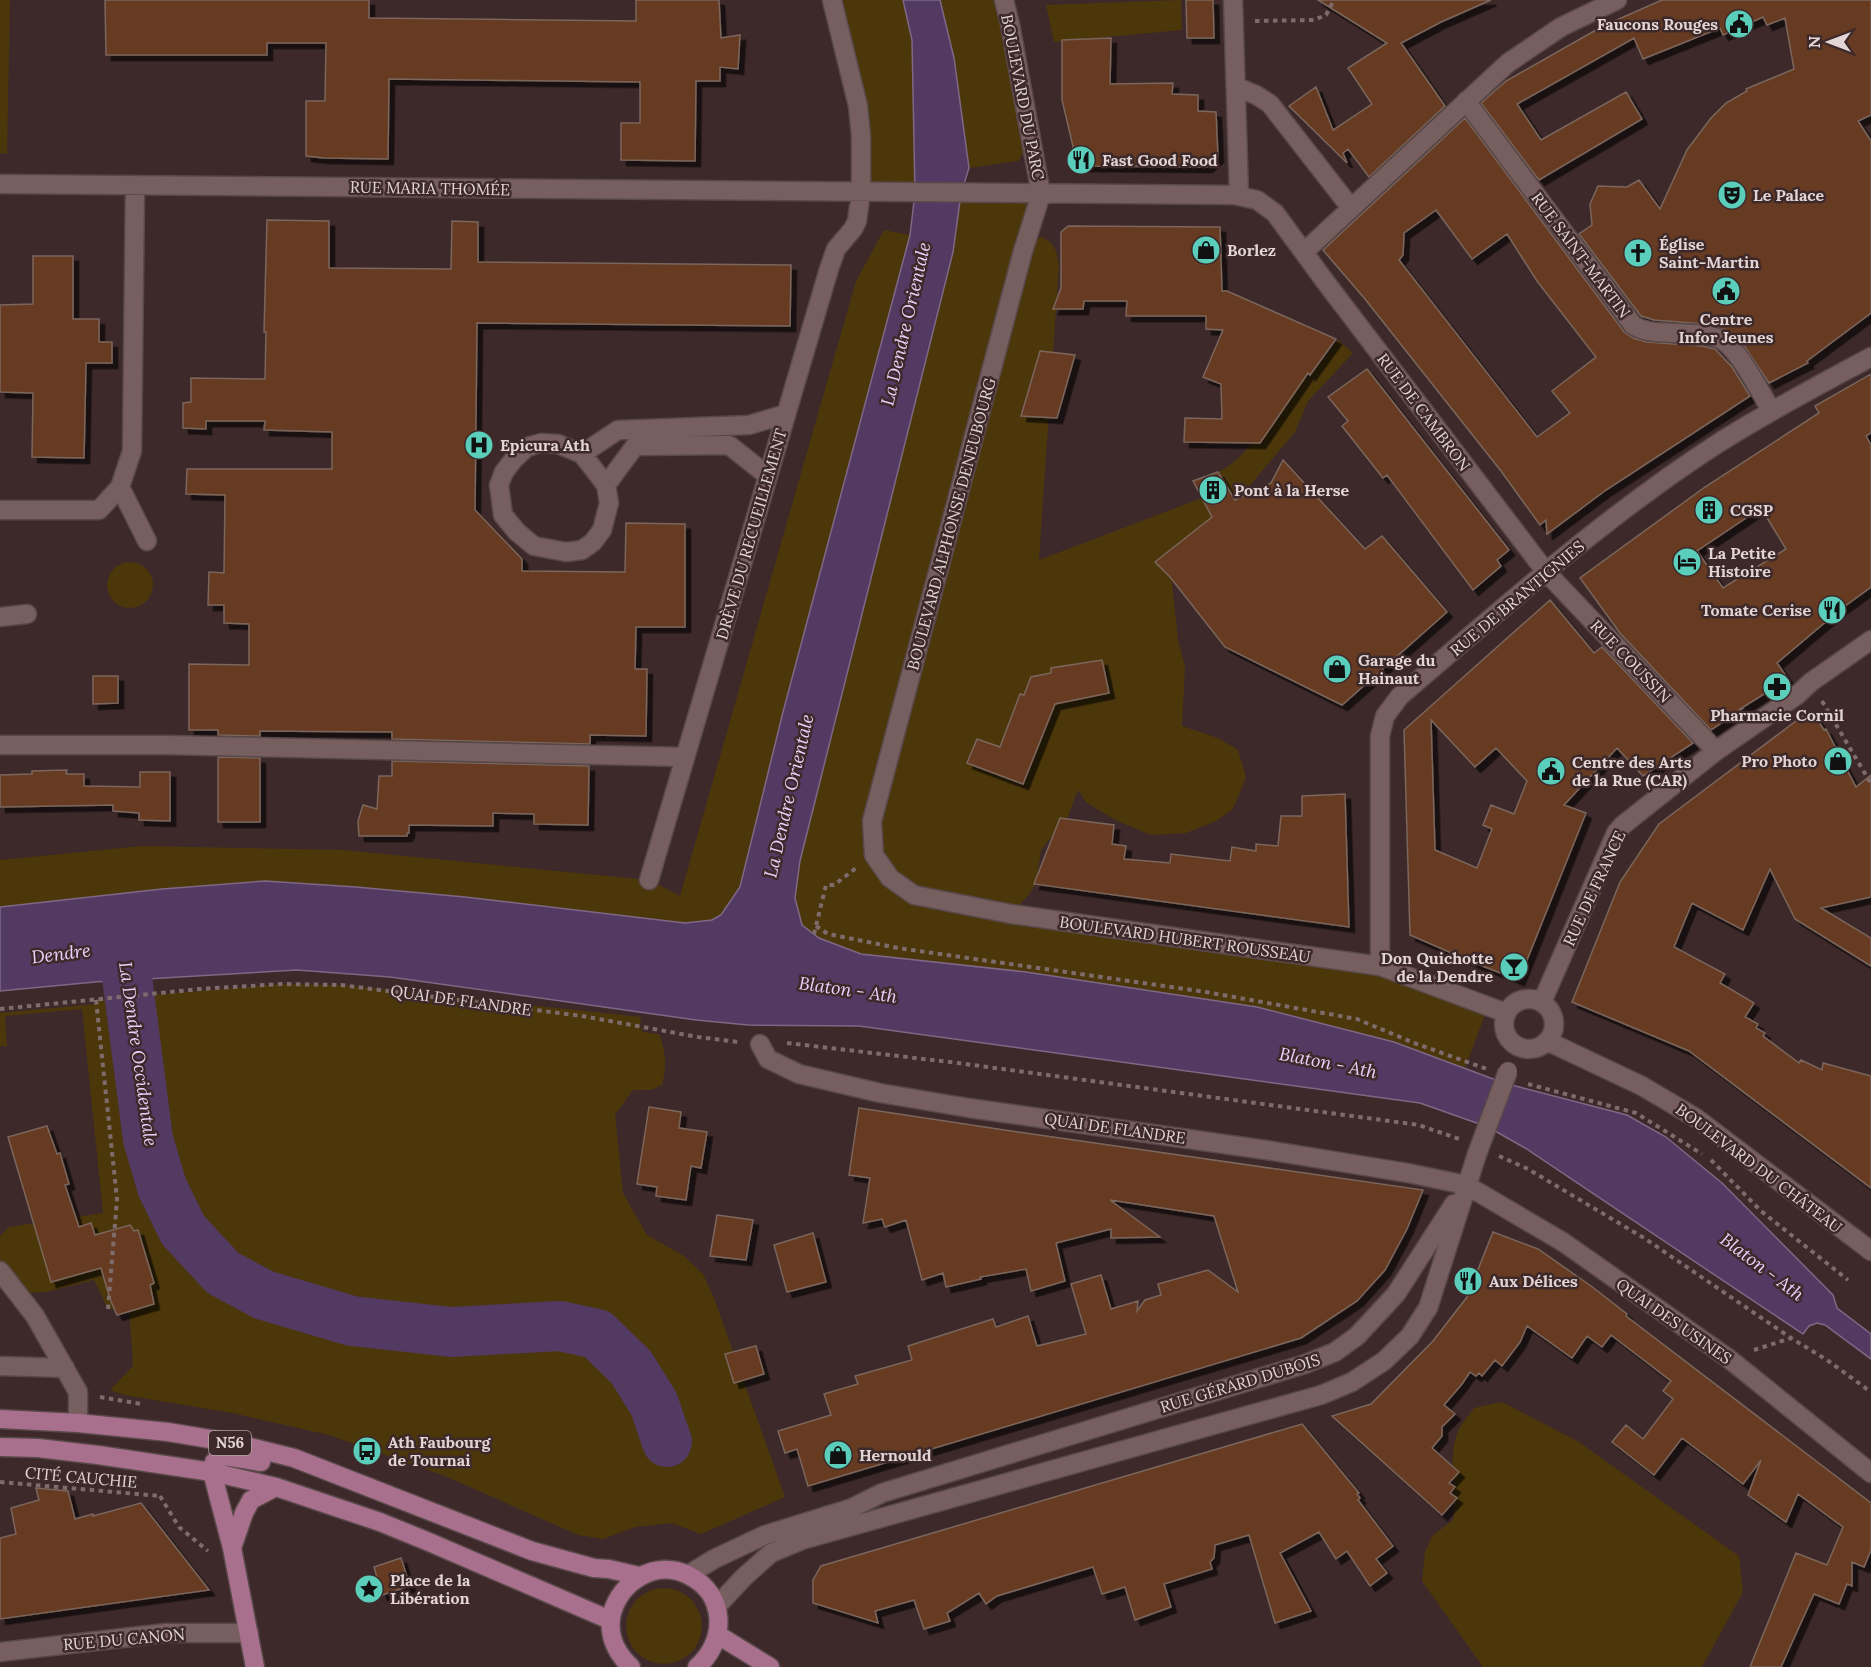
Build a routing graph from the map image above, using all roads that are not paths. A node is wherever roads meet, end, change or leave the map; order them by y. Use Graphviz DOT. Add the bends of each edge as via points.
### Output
graph roads {
  1 [pos="832,0"];
  2 [pos="1004,0"];
  3 [pos="1233,0"];
  4 [pos="1617,0"];
  5 [pos="1237,87"];
  6 [pos="1466,101"];
  7 [pos="0,184"];
  8 [pos="135,185"];
  9 [pos="870,193"];
  10 [pos="1041,194"];
  11 [pos="1239,195"];
  12 [pos="1351,208"];
  13 [pos="1304,252"];
  14 [pos="1871,357"];
  15 [pos="1771,410"];
  16 [pos="786,414"];
  17 [pos="582,454"];
  18 [pos="768,476"];
  19 [pos="606,485"];
  20 [pos="120,487"];
  21 [pos="0,510"];
  22 [pos="147,541"];
  23 [pos="1546,572"];
  24 [pos="27,614"];
  25 [pos="0,617"];
  26 [pos="1871,640"];
  27 [pos="0,745"];
  28 [pos="1716,751"];
  29 [pos="686,757"];
  30 [pos="874,855"];
  31 [pos="649,880"];
  32 [pos="1380,966"];
  33 [pos="1542,1002"];
  34 [pos="1506,1013"];
  35 [pos="1546,1041"];
  36 [pos="1518,1046"];
  37 [pos="764,1052"];
  38 [pos="1466,1185"];
  39 [pos="1871,1251"];
  40 [pos="0,1271"];
  41 [pos="0,1366"];
  42 [pos="65,1368"];
  43 [pos="0,1419"];
  44 [pos="78,1423"];
  45 [pos="0,1447"];
  46 [pos="212,1472"];
  47 [pos="1871,1473"];
  48 [pos="276,1487"];
  49 [pos="376,1490"];
  50 [pos="232,1548"];
  51 [pos="688,1575"];
  52 [pos="639,1576"];
  53 [pos="716,1607"];
  54 [pos="610,1620"];
  55 [pos="249,1633"];
  56 [pos="718,1635"];
  57 [pos="0,1652"];
  58 [pos="614,1658"];
  59 [pos="255,1667"];
  60 [pos="631,1667"];
  61 [pos="697,1667"];
  62 [pos="770,1667"];
  1 -- 9 [label="street, DRÈVE DU RECUEILLEMENT" via="858,106"];
  2 -- 10 [label="street, BOULEVARD DU PARC"];
  3 -- 5 [label="street"];
  4 -- 6 [label="street" via="1561,27 1508,63"];
  5 -- 11 [label="street"];
  5 -- 12 [label="street" via="1270,104"];
  6 -- 12 [label="street"];
  6 -- 15 [label="street, RUE SAINT-MARTIN" via="1633,325 1650,331 1721,339 1733,348"];
  7 -- 8 [label="street, RUE MARIA THOMÉE"];
  8 -- 9 [label="street, RUE MARIA THOMÉE"];
  8 -- 20 [label="street" via="132,451"];
  9 -- 10 [label="street, RUE MARIA THOMÉE"];
  9 -- 16 [label="street, DRÈVE DU RECUEILLEMENT" via="853,229 836,249"];
  10 -- 11 [label="street, RUE MARIA THOMÉE"];
  10 -- 30 [label="street, BOULEVARD ALPHONSE DENEUBOURG" via="872,821"];
  11 -- 13 [label="street, RUE DE CAMBRON" via="1257,200 1275,213"];
  12 -- 13 [label="street"];
  13 -- 23 [label="street, RUE DE CAMBRON"];
  14 -- 15 [label="street, RUE DE BRANTIGNIES"];
  15 -- 23 [label="street, RUE DE BRANTIGNIES" via="1662,481"];
  16 -- 17 [label="street" via="749,425 618,430"];
  16 -- 18 [label="street, DRÈVE DU RECUEILLEMENT"];
  17 -- 19 [label="street"];
  17 -- 19 [label="street" via="558,444 527,447 504,472 499,485 503,515 534,546 566,552 582,550 602,530 609,503"];
  18 -- 19 [label="street" via="729,445 635,446"];
  18 -- 29 [label="street, DRÈVE DU RECUEILLEMENT"];
  20 -- 21 [label="street" via="99,510"];
  20 -- 22 [label="street"];
  23 -- 28 [label="street, RUE COUSSIN"];
  23 -- 32 [label="street, RUE DE BRANTIGNIES" via="1400,696 1385,716 1380,736"];
  24 -- 25 [label="street"];
  26 -- 28 [label="street, RUE DE FRANCE"];
  27 -- 29 [label="street"];
  28 -- 33 [label="street, RUE DE FRANCE" via="1616,833"];
  29 -- 31 [label="street, DRÈVE DU RECUEILLEMENT"];
  30 -- 32 [label="street, BOULEVARD HUBERT ROUSSEAU" via="892,880 914,895 941,902"];
  32 -- 34 [label="street, BOULEVARD HUBERT ROUSSEAU"];
  33 -- 34 [label="street" via="1517,1001"];
  33 -- 35 [label="street" via="1554,1020"];
  34 -- 36 [label="street" via="1504,1030"];
  35 -- 36 [label="street" via="1535,1048"];
  35 -- 39 [label="street, BOULEVARD DU CHÂTEAU" via="1642,1086 1696,1118"];
  36 -- 38 [label="street, bridge"];
  37 -- 38 [label="street, QUAI DE FLANDRE" via="799,1074 880,1093 1278,1152"];
  38 -- 47 [label="street, QUAI DES USINES" via="1563,1242 1728,1358"];
  38 -- 51 [label="street, RUE GÉRARD DUBOIS" via="1396,1294 1335,1352 882,1493 852,1508 765,1535"];
  38 -- 53 [label="street, RUE GÉRARD DUBOIS" via="1428,1308 1410,1336 1384,1361 1352,1382 1321,1395 802,1540 771,1553"];
  40 -- 42 [label="street" via="35,1316"];
  41 -- 42 [label="street"];
  42 -- 44 [label="street" via="78,1392"];
  43 -- 44 [label="main road, N56"];
  44 -- 49 [label="main road, N56" via="234,1443 294,1458"];
  45 -- 46 [label="main road, N56" via="39,1448"];
  46 -- 48 [label="main road, N56"];
  46 -- 49 [label="main road" via="214,1462 224,1456 240,1457"];
  46 -- 50 [label="main road"];
  48 -- 50 [label="main road" via="251,1500"];
  48 -- 54 [label="main road, N56" via="380,1522"];
  49 -- 52 [label="main road, N56" via="532,1551"];
  50 -- 55 [label="main road"];
  51 -- 52 [label="main road" via="672,1570"];
  51 -- 53 [label="main road" via="705,1588"];
  52 -- 54 [label="main road" via="624,1587"];
  53 -- 56 [label="main road"];
  54 -- 58 [label="main road"];
  55 -- 57 [label="street, RUE DU CANON" via="166,1633"];
  55 -- 59 [label="main road"];
  56 -- 61 [label="main road" via="709,1657"];
  56 -- 62 [label="main road"];
  58 -- 60 [label="main road"];
}
